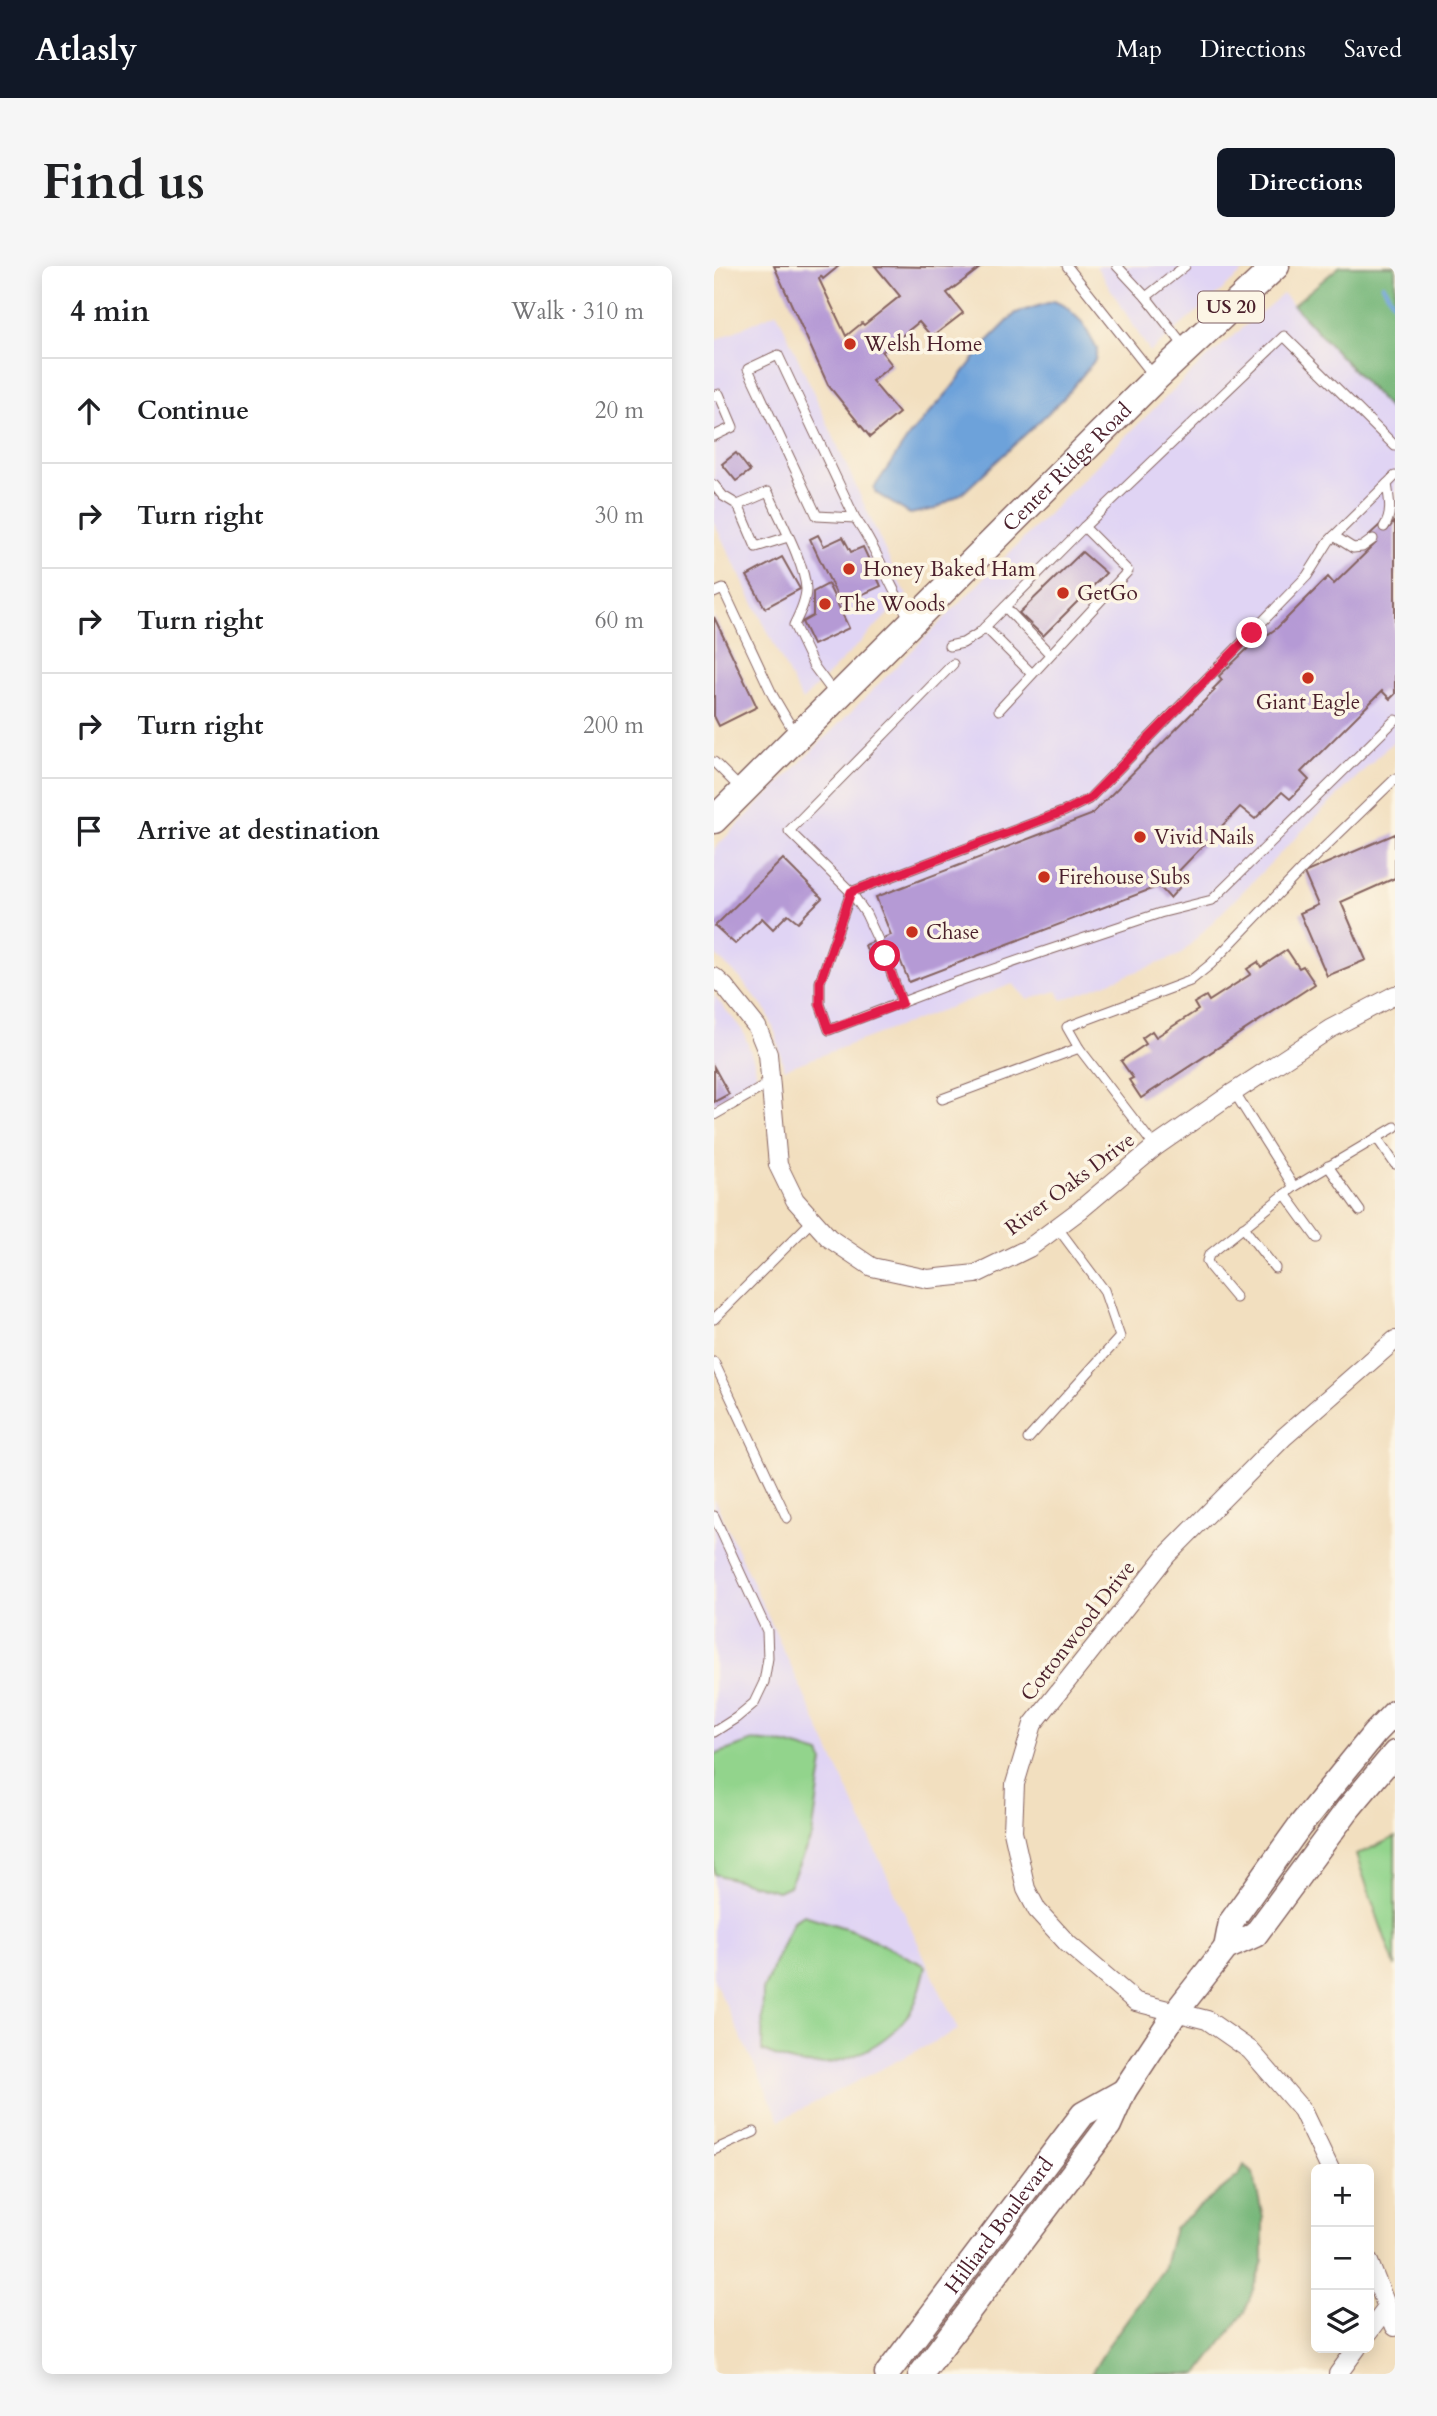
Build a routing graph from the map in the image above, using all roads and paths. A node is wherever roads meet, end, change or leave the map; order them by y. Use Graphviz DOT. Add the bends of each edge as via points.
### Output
graph roads {
  1 [pos="1068,266"];
  2 [pos="1118,266"];
  3 [pos="1185,266"];
  4 [pos="1276,266"];
  5 [pos="1146,297"];
  6 [pos="1186,349"];
  7 [pos="1156,378"];
  8 [pos="714,396"];
  9 [pos="714,436"];
  10 [pos="1395,446"];
  11 [pos="1395,476"];
  12 [pos="1387,484"];
  13 [pos="714,485"];
  14 [pos="738,505"];
  15 [pos="855,519"];
  16 [pos="1084,527"];
  17 [pos="1384,527"];
  18 [pos="1334,536"];
  19 [pos="788,537"];
  20 [pos="1373,540"];
  21 [pos="714,593"];
  22 [pos="1005,607"];
  23 [pos="912,622"];
  24 [pos="985,627"];
  25 [pos="949,646"];
  26 [pos="1050,654"];
  27 [pos="953,663"];
  28 [pos="1032,674"];
  29 [pos="837,697"];
  30 [pos="999,710"];
  31 [pos="1395,720"];
  32 [pos="797,737"];
  33 [pos="714,762"];
  34 [pos="1395,779"];
  35 [pos="743,791"];
  36 [pos="714,820"];
  37 [pos="851,892"];
  38 [pos="878,940"];
  39 [pos="885,956"];
  40 [pos="714,977"];
  41 [pos="1395,995"];
  42 [pos="902,1003"];
  43 [pos="1079,1048"];
  44 [pos="772,1082"];
  45 [pos="1234,1092"];
  46 [pos="942,1099"];
  47 [pos="714,1115"];
  48 [pos="1395,1128"];
  49 [pos="1377,1138"];
  50 [pos="1155,1147"];
  51 [pos="1395,1164"];
  52 [pos="1328,1166"];
  53 [pos="1289,1191"];
  54 [pos="1360,1211"];
  55 [pos="813,1220"];
  56 [pos="1057,1227"];
  57 [pos="1243,1227"];
  58 [pos="1317,1238"];
  59 [pos="1275,1268"];
  60 [pos="1236,1298"];
  61 [pos="714,1319"];
  62 [pos="1395,1340"];
  63 [pos="714,1362"];
  64 [pos="1027,1439"];
  65 [pos="714,1516"];
  66 [pos="788,1518"];
  67 [pos="1395,1712"];
  68 [pos="714,1732"];
  69 [pos="1395,1753"];
  70 [pos="1226,1948"];
  71 [pos="1176,2012"];
  72 [pos="1124,2091"];
  73 [pos="754,2132"];
  74 [pos="714,2150"];
  75 [pos="1328,2164"];
  76 [pos="1374,2275"];
  77 [pos="1387,2308"];
  78 [pos="1374,2325"];
  79 [pos="1395,2327"];
  80 [pos="1353,2353"];
  81 [pos="887,2374"];
  82 [pos="921,2374"];
  83 [pos="1338,2374"];
  1 -- 7 [label="lane"];
  2 -- 5 [label="lane"];
  3 -- 5 [label="lane"];
  4 -- 6 [label="main road, Center Ridge Road / US 20"];
  5 -- 6 [label="lane"];
  6 -- 7 [label="main road, Center Ridge Road / US 20"];
  7 -- 23 [label="main road, Center Ridge Road / US 20"];
  8 -- 9 [label="lane" via="719,394 733,427"];
  10 -- 16 [label="lane" via="1283,336"];
  11 -- 12 [label="lane"];
  12 -- 17 [label="lane" via="1389,517"];
  12 -- 18 [label="lane"];
  13 -- 14 [label="lane"];
  14 -- 19 [label="lane" via="756,547"];
  14 -- 19 [label="lane" via="768,492"];
  15 -- 15 [label="lane" via="778,355 748,369 817,516"];
  15 -- 23 [label="lane"];
  16 -- 22 [label="lane"];
  16 -- 26 [label="lane" via="1128,571"];
  18 -- 20 [label="lane" via="1353,548"];
  18 -- 37 [label="lane" via="1307,576 1089,799"];
  19 -- 29 [label="lane" via="806,590 794,625 813,665"];
  21 -- 32 [label="lane" via="723,589"];
  22 -- 24 [label="lane"];
  22 -- 26 [label="lane"];
  23 -- 29 [label="main road, Center Ridge Road / US 20"];
  24 -- 25 [label="lane" via="968,640"];
  24 -- 28 [label="lane"];
  26 -- 28 [label="lane"];
  27 -- 37 [label="lane" via="789,831"];
  28 -- 30 [label="lane"];
  29 -- 32 [label="main road, Center Ridge Road / US 20"];
  31 -- 42 [label="lane" via="1212,900 1160,913"];
  32 -- 35 [label="main road, Center Ridge Road / US 20"];
  33 -- 35 [label="lane"];
  34 -- 43 [label="lane" via="1190,981 1067,1027"];
  35 -- 36 [label="main road, Center Ridge Road / US 20"];
  37 -- 38 [label="lane"];
  37 -- 42 [label="lane" via="820,982 820,1004 829,1030"];
  39 -- 42 [label="lane"];
  40 -- 44 [label="street, River Oaks Drive" via="757,1027 768,1054"];
  41 -- 45 [label="street, River Oaks Drive" via="1330,1029"];
  43 -- 46 [label="lane"];
  43 -- 50 [label="lane"];
  44 -- 47 [label="lane"];
  44 -- 55 [label="street, River Oaks Drive" via="778,1165 795,1200"];
  45 -- 50 [label="street, River Oaks Drive"];
  45 -- 53 [label="lane"];
  48 -- 49 [label="lane"];
  49 -- 51 [label="lane"];
  49 -- 52 [label="lane"];
  50 -- 56 [label="street, River Oaks Drive"];
  52 -- 53 [label="lane"];
  52 -- 54 [label="lane"];
  53 -- 57 [label="lane"];
  53 -- 58 [label="lane"];
  55 -- 56 [label="street, River Oaks Drive" via="829,1238 872,1267 928,1279 976,1274 1029,1248"];
  55 -- 61 [label="lane"];
  56 -- 64 [label="lane" via="1104,1290 1119,1337"];
  57 -- 59 [label="lane"];
  57 -- 60 [label="lane" via="1207,1261"];
  62 -- 71 [label="street, Cottonwood Drive" via="1283,1437 1167,1555 1033,1724 1015,1784 1013,1831 1026,1889 1037,1910 1068,1944 1136,2001"];
  63 -- 66 [label="lane"];
  65 -- 68 [label="lane" via="767,1631 768,1658 754,1703"];
  67 -- 70 [label="main road, Hilliard Boulevard" via="1299,1827 1231,1922"];
  69 -- 70 [label="main road, Hilliard Boulevard" via="1255,1935"];
  70 -- 71 [label="main road, Hilliard Boulevard"];
  71 -- 72 [label="main road, Hilliard Boulevard"];
  71 -- 75 [label="street, Cottonwood Drive" via="1207,2020 1250,2050 1301,2110"];
  72 -- 81 [label="main road, Hilliard Boulevard" via="1083,2114"];
  72 -- 82 [label="main road, Hilliard Boulevard" via="1110,2125"];
  73 -- 74 [label="lane"];
  76 -- 77 [label="street"];
  77 -- 78 [label="street"];
  77 -- 79 [label="street"];
  80 -- 83 [label="street"];
}
